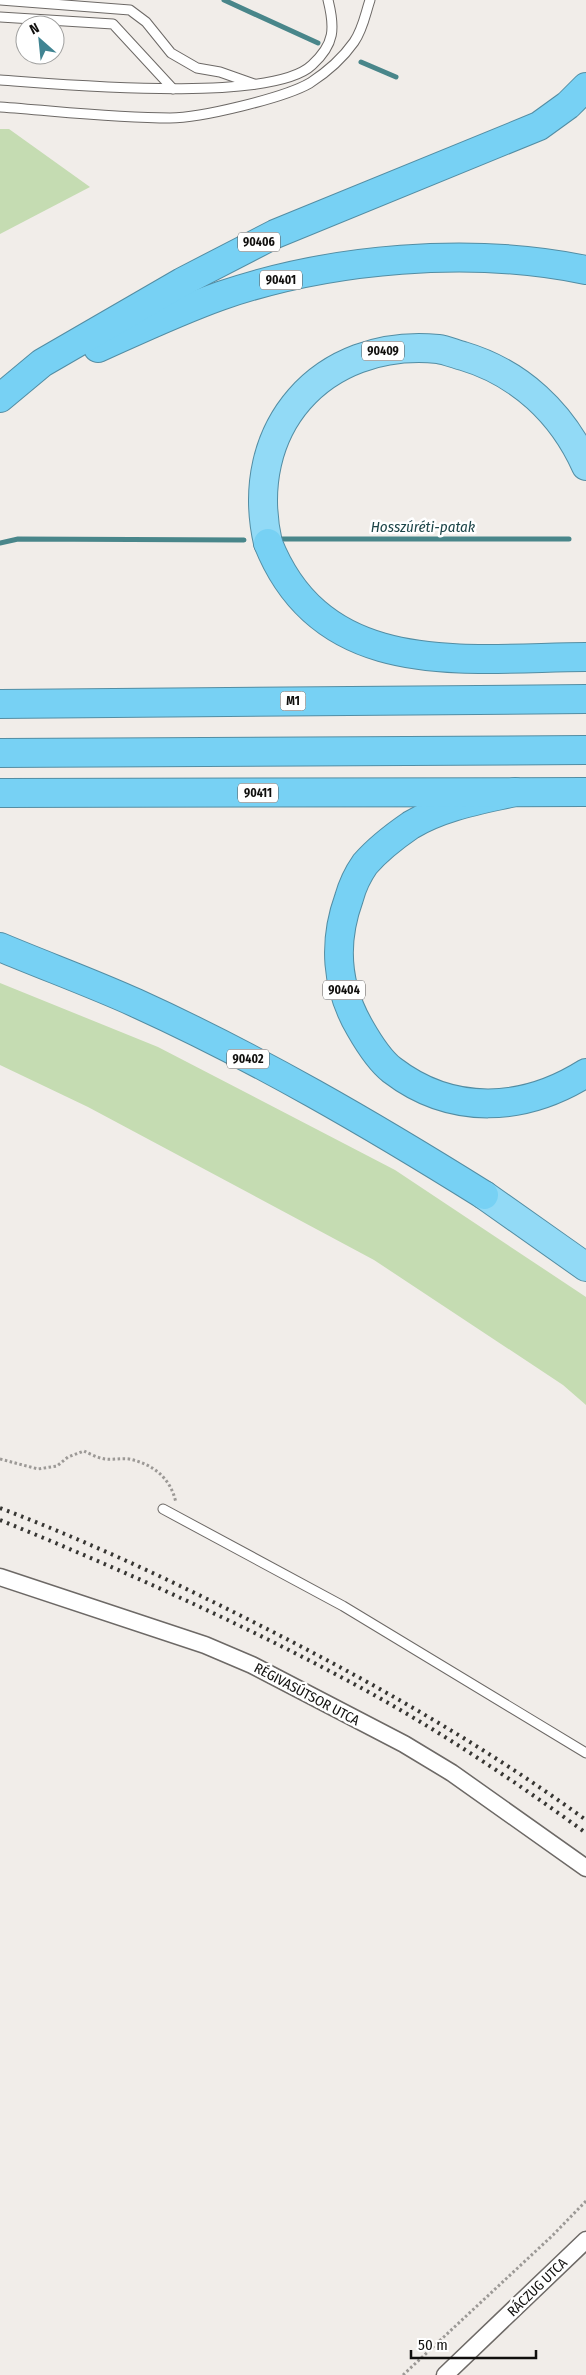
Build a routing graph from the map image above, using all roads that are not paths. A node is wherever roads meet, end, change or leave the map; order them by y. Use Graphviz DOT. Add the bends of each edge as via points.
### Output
graph roads {
  1 [pos="0,0"];
  2 [pos="328,0"];
  3 [pos="370,0"];
  4 [pos="0,17"];
  5 [pos="0,80"];
  6 [pos="256,85"];
  7 [pos="586,87"];
  8 [pos="173,89"];
  9 [pos="0,107"];
  10 [pos="586,270"];
  11 [pos="0,400"];
  12 [pos="586,466"];
  13 [pos="586,657"];
  14 [pos="586,699"];
  15 [pos="0,704"];
  16 [pos="586,750"];
  17 [pos="0,753"];
  18 [pos="515,792"];
  19 [pos="586,792"];
  20 [pos="0,794"];
  21 [pos="0,947"];
  22 [pos="586,1073"];
  23 [pos="586,1267"];
  24 [pos="163,1509"];
  25 [pos="0,1577"];
  26 [pos="586,1753"];
  27 [pos="586,1868"];
  28 [pos="586,2240"];
  29 [pos="445,2375"];
  1 -- 6 [label="lane" via="130,10 146,22 171,53 197,68 220,72"];
  2 -- 6 [label="lane" via="333,22 329,45 311,66 288,78"];
  3 -- 9 [label="lane" via="365,22 355,41 336,64 308,84 270,98 172,118"];
  4 -- 8 [label="lane" via="113,24"];
  5 -- 8 [label="lane"];
  6 -- 8 [label="lane"];
  7 -- 11 [label="highway, 90406" via="539,126 284,230 182,282 42,363"];
  10 -- 11 [label="highway, 90401" via="540,262 421,259 331,270 271,282 220,296 166,318 95,349"];
  12 -- 13 [label="highway, 90409" via="557,417 526,388 488,364 440,349 413,348 366,355 346,363 311,386 283,419 268,456 262,508 268,543 283,576 297,596 316,615 358,640 401,653 450,658"];
  14 -- 15 [label="highway, M1"];
  16 -- 17 [label="highway"];
  18 -- 19 [label="highway, 90411"];
  18 -- 20 [label="highway, 90411"];
  18 -- 22 [label="highway, 90404" via="433,813 384,846 365,865 341,918 337,947 340,980 350,1012 368,1042 391,1069 442,1096 495,1104 520,1102"];
  21 -- 23 [label="highway, 90402" via="136,1003 273,1072 405,1145 484,1195"];
  24 -- 26 [label="lane" via="344,1606"];
  25 -- 27 [label="street, RÉGIVASÚTSOR UTCA" via="205,1645 252,1665 404,1744 452,1773"];
  28 -- 29 [label="street, RÁCZUG UTCA"];
}
